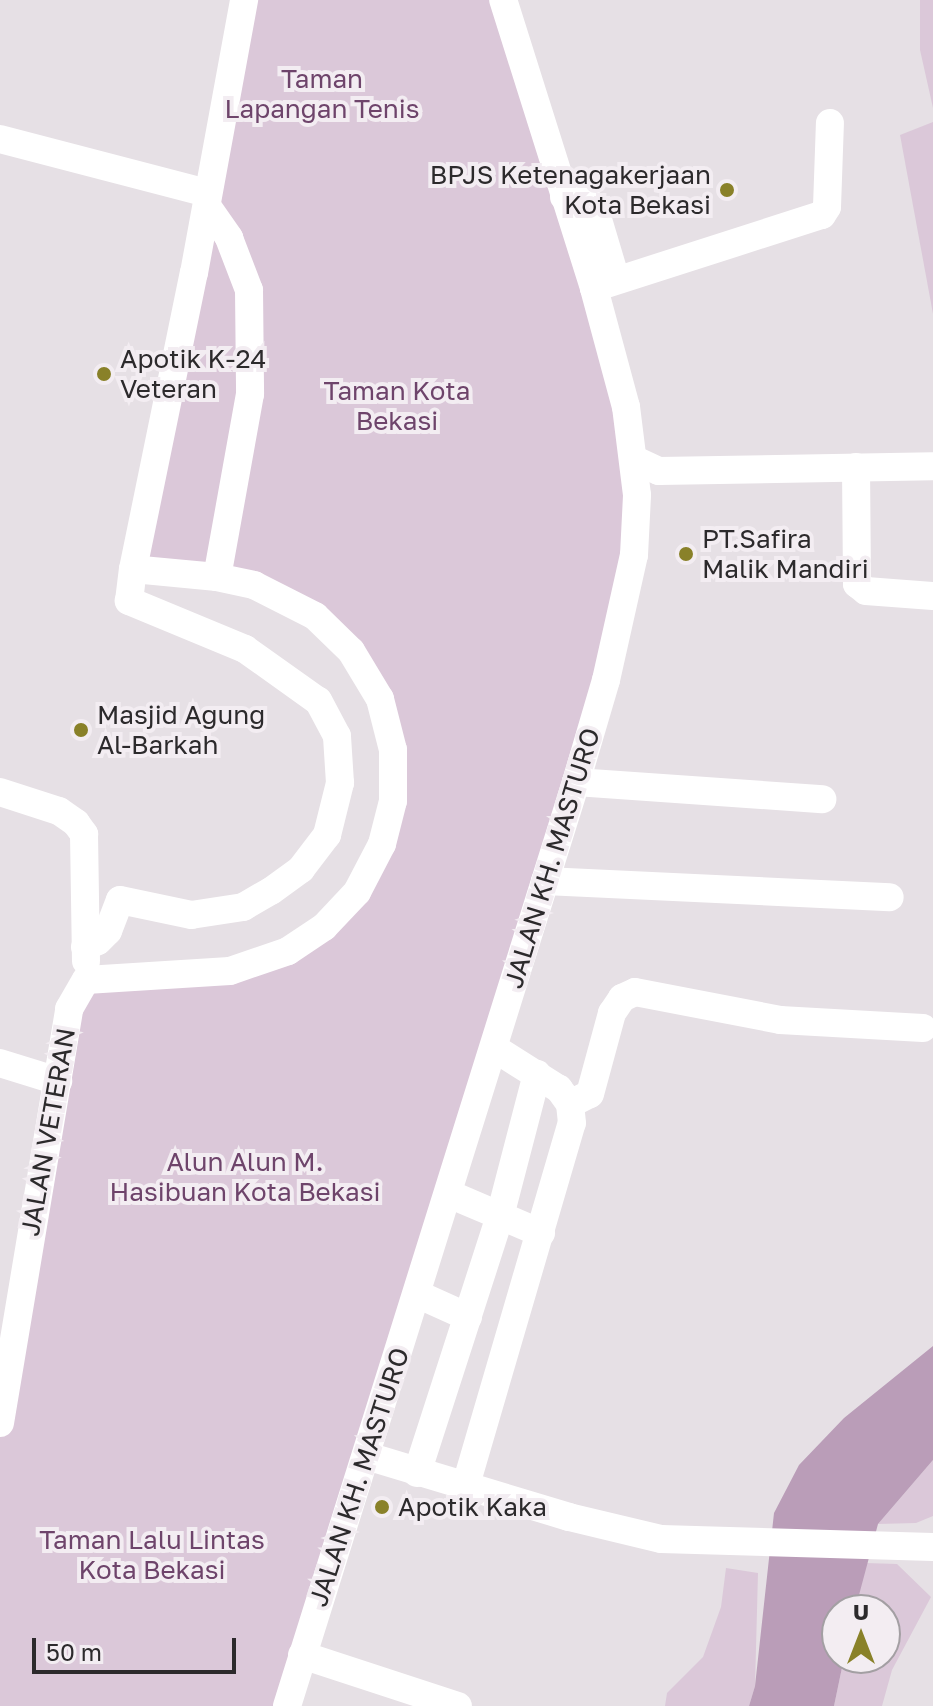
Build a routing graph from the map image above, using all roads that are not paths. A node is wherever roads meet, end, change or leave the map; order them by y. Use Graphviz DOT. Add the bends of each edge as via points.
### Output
graph roads {
  1 [pos="244,0"];
  2 [pos="503,0"];
  3 [pos="830,123"];
  4 [pos="0,139"];
  5 [pos="207,199"];
  6 [pos="605,284"];
  7 [pos="635,460"];
  8 [pos="933,466"];
  9 [pos="856,467"];
  10 [pos="133,569"];
  11 [pos="217,577"];
  12 [pos="933,596"];
  13 [pos="576,782"];
  14 [pos="0,792"];
  15 [pos="822,799"];
  16 [pos="545,881"];
  17 [pos="890,897"];
  18 [pos="85,947"];
  19 [pos="86,980"];
  20 [pos="923,1028"];
  21 [pos="494,1048"];
  22 [pos="0,1063"];
  23 [pos="537,1074"];
  24 [pos="58,1081"];
  25 [pos="570,1104"];
  26 [pos="449,1194"];
  27 [pos="500,1216"];
  28 [pos="541,1233"];
  29 [pos="417,1294"];
  30 [pos="468,1317"];
  31 [pos="4,1362"];
  32 [pos="0,1423"];
  33 [pos="367,1456"];
  34 [pos="417,1473"];
  35 [pos="465,1488"];
  36 [pos="931,1548"];
  37 [pos="302,1655"];
  38 [pos="287,1706"];
  39 [pos="458,1706"];
  1 -- 5 [label="street"];
  2 -- 6 [label="street, JALAN KH. MASTURO" via="564,197"];
  3 -- 6 [label="street" via="827,207 822,215"];
  4 -- 5 [label="street"];
  5 -- 10 [label="street"];
  5 -- 11 [label="street" via="249,290 250,394"];
  6 -- 7 [label="street, JALAN KH. MASTURO" via="612,350"];
  7 -- 9 [label="street" via="659,471"];
  7 -- 13 [label="street, JALAN KH. MASTURO" via="637,522 629,581"];
  8 -- 9 [label="street"];
  9 -- 12 [label="street" via="857,584 866,591"];
  10 -- 11 [label="street"];
  10 -- 18 [label="street" via="129,601 245,649 318,701 337,736 340,783 327,835 301,869 271,891 243,907 191,915 120,900 108,931"];
  11 -- 19 [label="street" via="254,585 315,616 351,651 380,699 393,750 393,801 382,844 357,892 324,927 288,951 230,971"];
  13 -- 15 [label="street"];
  13 -- 16 [label="street, JALAN KH. MASTURO"];
  14 -- 18 [label="street" via="59,811 84,834"];
  16 -- 17 [label="street"];
  16 -- 21 [label="street, JALAN KH. MASTURO"];
  18 -- 19 [label="street"];
  19 -- 24 [label="street, JALAN VETERAN" via="69,1009"];
  20 -- 25 [label="street" via="780,1020 635,992 622,998 612,1013 590,1094"];
  21 -- 23 [label="street"];
  21 -- 26 [label="street, JALAN KH. MASTURO"];
  22 -- 24 [label="street"];
  23 -- 25 [label="street"];
  23 -- 27 [label="street"];
  24 -- 31 [label="street, JALAN VETERAN"];
  25 -- 28 [label="street" via="570,1134"];
  26 -- 27 [label="street"];
  26 -- 29 [label="street, JALAN KH. MASTURO"];
  27 -- 28 [label="street"];
  27 -- 30 [label="street"];
  28 -- 35 [label="street"];
  29 -- 30 [label="street"];
  29 -- 33 [label="street, JALAN KH. MASTURO"];
  30 -- 34 [label="street"];
  31 -- 32 [label="street, JALAN VETERAN"];
  33 -- 34 [label="street"];
  33 -- 37 [label="street, JALAN KH. MASTURO"];
  34 -- 35 [label="street"];
  35 -- 36 [label="street" via="619,1530 706,1543"];
  37 -- 38 [label="street, JALAN KH. MASTURO"];
  37 -- 39 [label="street"];
}
